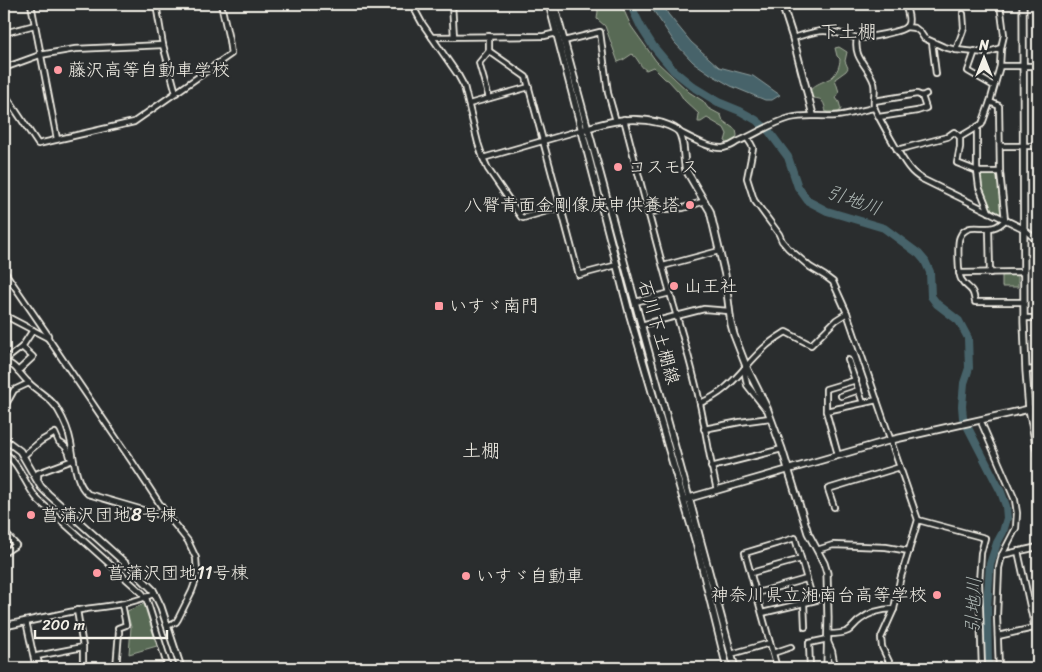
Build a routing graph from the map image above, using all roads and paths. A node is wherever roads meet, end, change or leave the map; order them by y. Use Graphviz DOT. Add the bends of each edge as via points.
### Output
graph roads {
  1 [pos="31,4"];
  2 [pos="156,4"];
  3 [pos="221,4"];
  4 [pos="414,4"];
  5 [pos="452,4"];
  6 [pos="549,4"];
  7 [pos="554,4"];
  8 [pos="782,4"];
  9 [pos="906,4"];
  10 [pos="1000,4"];
  11 [pos="1023,4"];
  12 [pos="963,14"];
  13 [pos="35,25"];
  14 [pos="906,27"];
  15 [pos="4,33"];
  16 [pos="557,33"];
  17 [pos="489,36"];
  18 [pos="432,37"];
  19 [pos="454,37"];
  20 [pos="793,38"];
  21 [pos="857,38"];
  22 [pos="564,41"];
  23 [pos="932,42"];
  24 [pos="163,45"];
  25 [pos="1001,48"];
  26 [pos="956,50"];
  27 [pos="489,51"];
  28 [pos="975,51"];
  29 [pos="40,55"];
  30 [pos="1000,66"];
  31 [pos="1023,66"];
  32 [pos="1038,66"];
  33 [pos="4,68"];
  34 [pos="936,74"];
  35 [pos="994,86"];
  36 [pos="528,87"];
  37 [pos="176,92"];
  38 [pos="4,93"];
  39 [pos="489,98"];
  40 [pos="874,101"];
  41 [pos="990,102"];
  42 [pos="469,104"];
  43 [pos="874,108"];
  44 [pos="813,115"];
  45 [pos="879,117"];
  46 [pos="624,119"];
  47 [pos="616,121"];
  48 [pos="588,128"];
  49 [pos="977,128"];
  50 [pos="581,130"];
  51 [pos="679,132"];
  52 [pos="960,137"];
  53 [pos="747,138"];
  54 [pos="57,139"];
  55 [pos="543,141"];
  56 [pos="1000,146"];
  57 [pos="1023,146"];
  58 [pos="1038,146"];
  59 [pos="898,150"];
  60 [pos="483,158"];
  61 [pos="977,171"];
  62 [pos="1000,172"];
  63 [pos="705,201"];
  64 [pos="560,207"];
  65 [pos="988,212"];
  66 [pos="648,213"];
  67 [pos="1005,220"];
  68 [pos="989,228"];
  69 [pos="1024,229"];
  70 [pos="1038,244"];
  71 [pos="719,251"];
  72 [pos="617,265"];
  73 [pos="663,266"];
  74 [pos="4,272"];
  75 [pos="1024,272"];
  76 [pos="990,273"];
  77 [pos="959,274"];
  78 [pos="670,293"];
  79 [pos="635,302"];
  80 [pos="1024,302"];
  81 [pos="730,311"];
  82 [pos="847,313"];
  83 [pos="4,314"];
  84 [pos="676,316"];
  85 [pos="1024,318"];
  86 [pos="1038,318"];
  87 [pos="641,325"];
  88 [pos="633,327"];
  89 [pos="33,330"];
  90 [pos="48,338"];
  91 [pos="22,347"];
  92 [pos="848,360"];
  93 [pos="4,362"];
  94 [pos="745,368"];
  95 [pos="1038,369"];
  96 [pos="1026,370"];
  97 [pos="18,372"];
  98 [pos="856,380"];
  99 [pos="29,383"];
  100 [pos="859,390"];
  101 [pos="841,396"];
  102 [pos="878,400"];
  103 [pos="700,403"];
  104 [pos="863,403"];
  105 [pos="1038,406"];
  106 [pos="4,407"];
  107 [pos="1029,409"];
  108 [pos="826,411"];
  109 [pos="769,415"];
  110 [pos="982,422"];
  111 [pos="704,429"];
  112 [pos="4,439"];
  113 [pos="891,440"];
  114 [pos="782,449"];
  115 [pos="4,452"];
  116 [pos="838,455"];
  117 [pos="1038,455"];
  118 [pos="24,456"];
  119 [pos="72,461"];
  120 [pos="711,467"];
  121 [pos="900,467"];
  122 [pos="789,470"];
  123 [pos="36,479"];
  124 [pos="717,490"];
  125 [pos="686,498"];
  126 [pos="834,507"];
  127 [pos="167,515"];
  128 [pos="918,520"];
  129 [pos="4,532"];
  130 [pos="1038,547"];
  131 [pos="817,550"];
  132 [pos="909,551"];
  133 [pos="1018,551"];
  134 [pos="4,553"];
  135 [pos="1002,555"];
  136 [pos="801,558"];
  137 [pos="751,573"];
  138 [pos="806,579"];
  139 [pos="757,593"];
  140 [pos="155,594"];
  141 [pos="146,598"];
  142 [pos="828,599"];
  143 [pos="813,600"];
  144 [pos="804,603"];
  145 [pos="122,604"];
  146 [pos="894,608"];
  147 [pos="76,610"];
  148 [pos="762,613"];
  149 [pos="47,617"];
  150 [pos="26,621"];
  151 [pos="4,626"];
  152 [pos="167,626"];
  153 [pos="805,627"];
  154 [pos="1037,628"];
  155 [pos="998,636"];
  156 [pos="828,638"];
  157 [pos="770,643"];
  158 [pos="1038,643"];
  159 [pos="83,647"];
  160 [pos="790,647"];
  161 [pos="773,652"];
  162 [pos="731,654"];
  163 [pos="38,668"];
  164 [pos="83,668"];
  165 [pos="116,668"];
  166 [pos="168,668"];
  167 [pos="181,668"];
  168 [pos="727,668"];
  169 [pos="735,668"];
  170 [pos="777,668"];
  171 [pos="810,668"];
  172 [pos="827,668"];
  173 [pos="835,668"];
  174 [pos="892,668"];
  175 [pos="982,668"];
  176 [pos="999,668"];
  1 -- 13 [label="street"];
  2 -- 24 [label="street"];
  3 -- 37 [label="street" via="231,54"];
  4 -- 18 [label="street" via="422,24"];
  5 -- 19 [label="street"];
  6 -- 16 [label="street, 石川下土棚線"];
  7 -- 22 [label="street, 石川下土棚線"];
  8 -- 20 [label="street"];
  9 -- 14 [label="street" via="909,20"];
  10 -- 25 [label="street" via="1004,34"];
  11 -- 31 [label="street"];
  12 -- 26 [label="street" via="964,28"];
  13 -- 15 [label="street"];
  13 -- 29 [label="street"];
  14 -- 21 [label="street"];
  14 -- 23 [label="street" via="915,28"];
  16 -- 17 [label="street"];
  16 -- 50 [label="street, 石川下土棚線"];
  17 -- 19 [label="street"];
  17 -- 27 [label="street"];
  18 -- 19 [label="street"];
  18 -- 42 [label="street" via="458,75"];
  20 -- 21 [label="street" via="821,31"];
  20 -- 44 [label="street"];
  21 -- 40 [label="street" via="858,56 874,84"];
  22 -- 47 [label="street" via="600,32 608,93"];
  22 -- 48 [label="street, 石川下土棚線"];
  23 -- 26 [label="street"];
  23 -- 34 [label="street"];
  24 -- 29 [label="street" via="75,49"];
  24 -- 37 [label="street"];
  25 -- 28 [label="street" via="986,53"];
  25 -- 30 [label="street"];
  26 -- 28 [label="street"];
  27 -- 36 [label="street" via="526,77"];
  27 -- 39 [label="street" via="480,63"];
  28 -- 35 [label="street" via="968,71"];
  29 -- 33 [label="street"];
  29 -- 54 [label="street"];
  30 -- 31 [label="street"];
  30 -- 35 [label="street"];
  31 -- 32 [label="street"];
  31 -- 57 [label="street"];
  35 -- 41 [label="street"];
  36 -- 39 [label="street"];
  36 -- 55 [label="street"];
  37 -- 54 [label="street" via="134,122"];
  38 -- 54 [label="street" via="38,144"];
  39 -- 42 [label="street"];
  40 -- 43 [label="street"];
  40 -- 45 [label="street" via="924,95 926,108"];
  41 -- 49 [label="street" via="982,124"];
  41 -- 56 [label="street" via="999,106"];
  42 -- 60 [label="street"];
  43 -- 44 [label="street" via="839,116"];
  43 -- 45 [label="street"];
  44 -- 53 [label="street" via="790,117"];
  45 -- 59 [label="street"];
  46 -- 47 [label="street"];
  46 -- 51 [label="street" via="654,121"];
  46 -- 66 [label="street"];
  47 -- 48 [label="street"];
  48 -- 50 [label="street"];
  48 -- 79 [label="street, 石川下土棚線"];
  49 -- 52 [label="street"];
  49 -- 61 [label="street"];
  50 -- 55 [label="street"];
  50 -- 72 [label="street, 石川下土棚線"];
  51 -- 53 [label="street" via="717,148"];
  51 -- 63 [label="street" via="686,170"];
  52 -- 59 [label="street" via="954,132 947,137"];
  52 -- 61 [label="street" via="957,163"];
  53 -- 82 [label="street" via="754,148 747,178 754,200 788,248 833,282"];
  55 -- 60 [label="street"];
  55 -- 64 [label="street"];
  56 -- 57 [label="street"];
  56 -- 62 [label="street"];
  57 -- 58 [label="street"];
  57 -- 69 [label="street"];
  59 -- 65 [label="street" via="915,174"];
  60 -- 64 [label="street" via="521,217"];
  61 -- 62 [label="street"];
  61 -- 65 [label="street"];
  62 -- 67 [label="street"];
  63 -- 66 [label="street"];
  63 -- 71 [label="street"];
  64 -- 72 [label="street" via="579,275"];
  65 -- 67 [label="street"];
  66 -- 73 [label="street"];
  67 -- 68 [label="street" via="997,227"];
  67 -- 69 [label="street"];
  68 -- 76 [label="street"];
  68 -- 77 [label="street" via="968,229 959,238"];
  69 -- 70 [label="street"];
  69 -- 75 [label="street"];
  71 -- 73 [label="street"];
  71 -- 81 [label="street"];
  72 -- 88 [label="street, 石川下土棚線"];
  73 -- 78 [label="street"];
  74 -- 90 [label="street"];
  75 -- 76 [label="street"];
  75 -- 80 [label="street"];
  76 -- 77 [label="street"];
  77 -- 80 [label="street" via="974,292 975,302"];
  78 -- 79 [label="street"];
  78 -- 84 [label="street"];
  79 -- 87 [label="street, 石川下土棚線"];
  80 -- 85 [label="street"];
  81 -- 84 [label="street" via="704,309"];
  81 -- 94 [label="street"];
  82 -- 94 [label="street" via="811,345 786,332 763,348"];
  82 -- 102 [label="street"];
  83 -- 89 [label="street"];
  84 -- 87 [label="street"];
  84 -- 103 [label="street"];
  85 -- 86 [label="street"];
  85 -- 96 [label="street"];
  87 -- 88 [label="street"];
  87 -- 125 [label="street, 石川下土棚線"];
  88 -- 125 [label="street, 石川下土棚線"];
  89 -- 90 [label="street"];
  89 -- 91 [label="street"];
  90 -- 127 [label="street"];
  91 -- 93 [label="street"];
  91 -- 97 [label="street" via="33,357"];
  92 -- 98 [label="street"];
  93 -- 97 [label="street"];
  94 -- 103 [label="street" via="727,388"];
  94 -- 109 [label="street"];
  95 -- 96 [label="street"];
  96 -- 107 [label="street"];
  97 -- 99 [label="street"];
  98 -- 100 [label="street"];
  98 -- 108 [label="street" via="826,389"];
  99 -- 106 [label="street" via="14,390"];
  99 -- 119 [label="street" via="51,400 58,410 71,442"];
  100 -- 101 [label="street"];
  100 -- 104 [label="street"];
  102 -- 104 [label="street"];
  102 -- 113 [label="street"];
  103 -- 111 [label="street"];
  104 -- 108 [label="street"];
  105 -- 107 [label="street"];
  107 -- 110 [label="street"];
  107 -- 117 [label="street"];
  108 -- 116 [label="street"];
  109 -- 111 [label="street"];
  109 -- 114 [label="street"];
  110 -- 113 [label="street"];
  110 -- 135 [label="street" via="1015,500 1017,513 1016,528"];
  111 -- 120 [label="street"];
  112 -- 118 [label="street"];
  113 -- 116 [label="street"];
  113 -- 121 [label="street"];
  114 -- 120 [label="street"];
  114 -- 122 [label="street"];
  115 -- 141 [label="street" via="16,463 38,500"];
  116 -- 122 [label="street"];
  118 -- 119 [label="street" via="55,433"];
  118 -- 123 [label="street"];
  119 -- 123 [label="street" via="38,473"];
  119 -- 127 [label="street" via="82,489 88,494"];
  120 -- 124 [label="street"];
  121 -- 126 [label="street" via="828,489"];
  121 -- 128 [label="street"];
  122 -- 124 [label="street"];
  122 -- 131 [label="street" via="808,532"];
  123 -- 140 [label="street" via="48,494 149,584"];
  124 -- 125 [label="street"];
  125 -- 162 [label="street, 石川下土棚線"];
  125 -- 168 [label="street, 石川下土棚線"];
  127 -- 152 [label="street" via="188,541 197,565 196,580 180,615 176,622"];
  128 -- 132 [label="street"];
  128 -- 175 [label="street" via="985,538 979,582"];
  129 -- 134 [label="street" via="16,545"];
  130 -- 133 [label="street"];
  131 -- 132 [label="street" via="832,545"];
  131 -- 142 [label="street" via="827,573"];
  132 -- 146 [label="street"];
  133 -- 135 [label="street"];
  133 -- 154 [label="street"];
  135 -- 155 [label="street"];
  136 -- 137 [label="street"];
  136 -- 137 [label="street" via="795,538 745,552"];
  136 -- 138 [label="street"];
  137 -- 139 [label="street"];
  138 -- 139 [label="street"];
  138 -- 143 [label="street"];
  139 -- 148 [label="street"];
  140 -- 141 [label="street"];
  140 -- 152 [label="street"];
  141 -- 145 [label="street"];
  141 -- 166 [label="street"];
  142 -- 143 [label="street"];
  142 -- 156 [label="street"];
  143 -- 144 [label="street"];
  144 -- 148 [label="street"];
  144 -- 153 [label="street"];
  145 -- 147 [label="street"];
  145 -- 165 [label="street" via="126,625 118,628"];
  146 -- 156 [label="street" via="869,614 848,631"];
  146 -- 174 [label="street" via="881,643"];
  147 -- 149 [label="street"];
  147 -- 159 [label="street"];
  148 -- 157 [label="street"];
  149 -- 150 [label="street"];
  150 -- 151 [label="street"];
  150 -- 163 [label="street"];
  152 -- 167 [label="street"];
  154 -- 155 [label="street"];
  154 -- 158 [label="street"];
  155 -- 176 [label="street"];
  156 -- 171 [label="street" via="809,643"];
  156 -- 172 [label="street"];
  156 -- 173 [label="street"];
  157 -- 161 [label="street"];
  157 -- 162 [label="street"];
  159 -- 163 [label="street" via="36,656"];
  159 -- 164 [label="street"];
  160 -- 161 [label="street"];
  161 -- 170 [label="street"];
  162 -- 169 [label="street, 石川下土棚線"];
}
